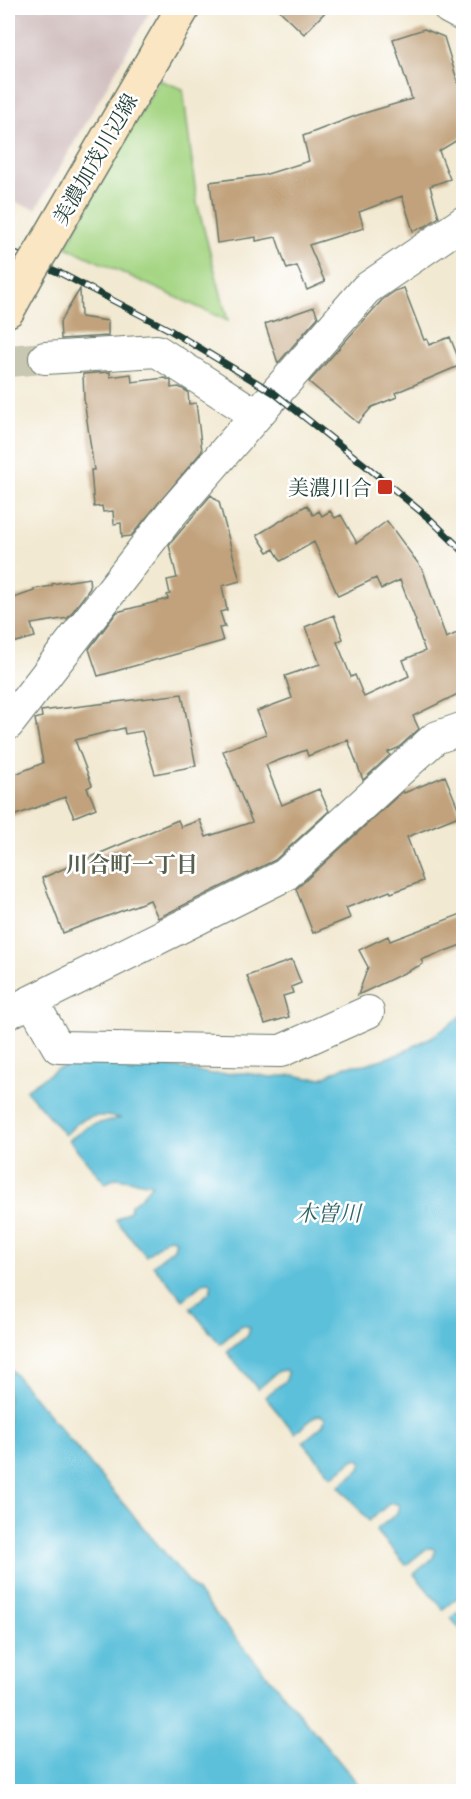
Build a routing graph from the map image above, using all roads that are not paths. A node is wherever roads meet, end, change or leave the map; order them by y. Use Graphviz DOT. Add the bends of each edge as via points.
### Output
graph roads {
  1 [pos="183,8"];
  2 [pos="449,8"];
  3 [pos="464,16"];
  4 [pos="464,222"];
  5 [pos="8,310"];
  6 [pos="45,358"];
  7 [pos="256,415"];
  8 [pos="8,724"];
  9 [pos="464,728"];
  10 [pos="20,1007"];
  11 [pos="368,1012"];
  1 -- 5 [label="main road, 美濃加茂川辺線"];
  2 -- 3 [label="street"];
  4 -- 7 [label="street" via="366,289"];
  6 -- 7 [label="street" via="157,351"];
  7 -- 8 [label="street" via="170,515"];
  9 -- 10 [label="street" via="435,738 285,875"];
  10 -- 11 [label="street" via="58,1047 281,1051"];
}
